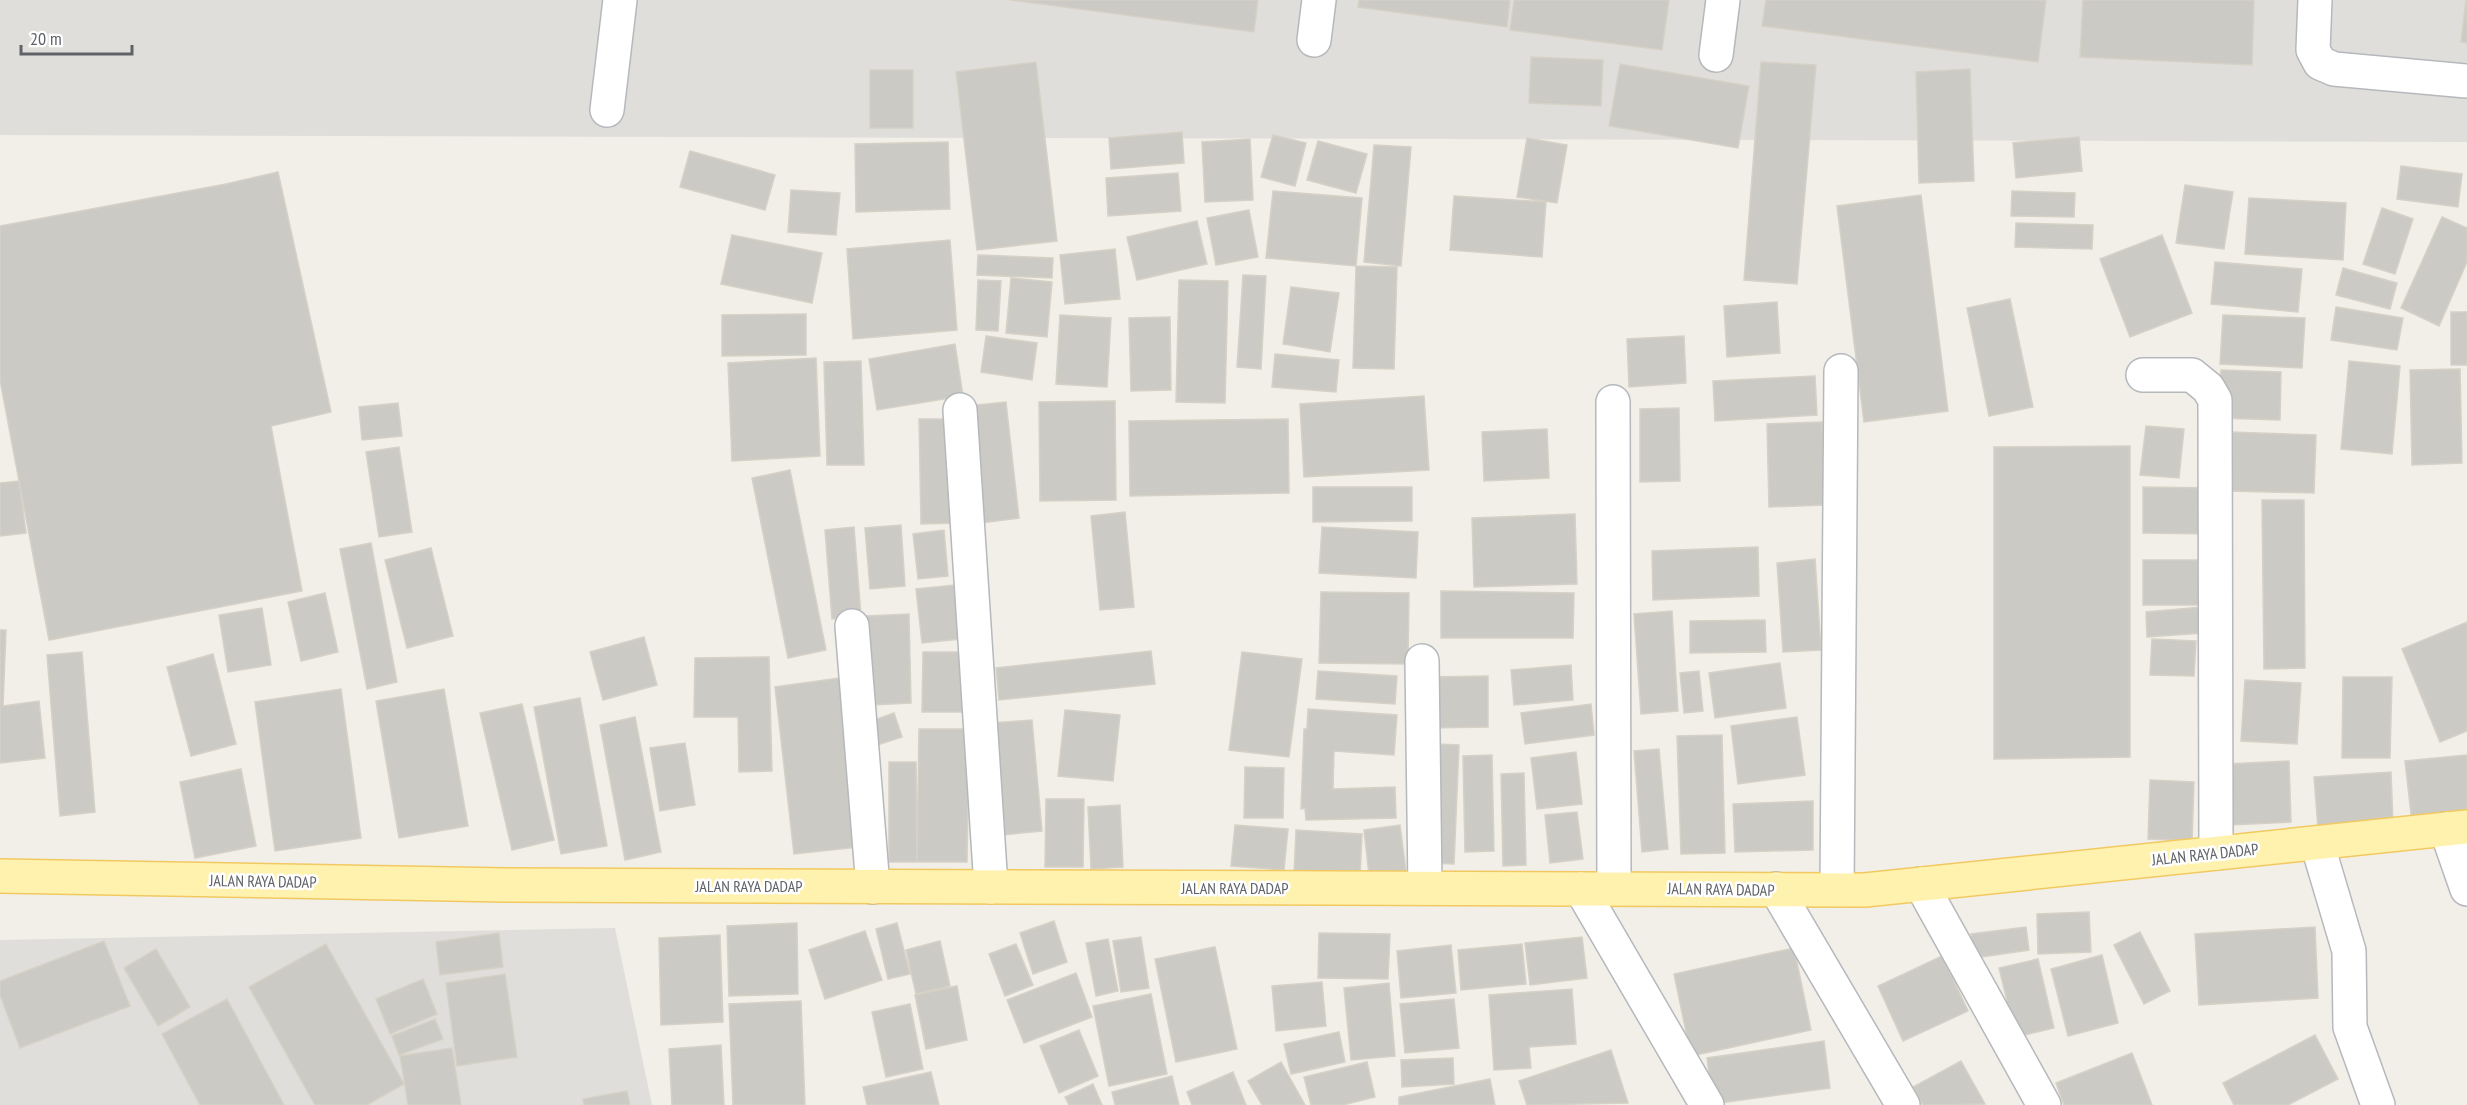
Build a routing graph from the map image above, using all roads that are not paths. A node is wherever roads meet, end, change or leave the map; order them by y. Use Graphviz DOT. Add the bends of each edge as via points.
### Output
graph roads {
  1 [pos="620,0"];
  2 [pos="1319,0"];
  3 [pos="1723,0"];
  4 [pos="2315,0"];
  5 [pos="1314,40"];
  6 [pos="1716,55"];
  7 [pos="2467,81"];
  8 [pos="607,110"];
  9 [pos="1841,371"];
  10 [pos="2143,375"];
  11 [pos="1613,402"];
  12 [pos="960,410"];
  13 [pos="852,626"];
  14 [pos="1422,661"];
  15 [pos="2457,828"];
  16 [pos="2317,843"];
  17 [pos="2216,853"];
  18 [pos="0,876"];
  19 [pos="1922,884"];
  20 [pos="873,887"];
  21 [pos="991,887"];
  22 [pos="1425,888"];
  23 [pos="1614,888"];
  24 [pos="1581,889"];
  25 [pos="1837,889"];
  26 [pos="2467,889"];
  27 [pos="1776,890"];
  28 [pos="1707,1105"];
  29 [pos="1903,1105"];
  30 [pos="2044,1105"];
  31 [pos="2378,1105"];
  1 -- 8 [label="street"];
  2 -- 5 [label="street"];
  3 -- 6 [label="street"];
  4 -- 7 [label="street" via="2313,50 2320,63 2334,69"];
  9 -- 25 [label="street"];
  10 -- 17 [label="street" via="2192,375 2215,399"];
  11 -- 23 [label="street"];
  12 -- 21 [label="street"];
  13 -- 20 [label="street"];
  14 -- 22 [label="street"];
  15 -- 16 [label="main road, JALAN RAYA DADAP"];
  15 -- 26 [label="street"];
  16 -- 17 [label="main road, JALAN RAYA DADAP"];
  16 -- 31 [label="street" via="2349,951 2350,1027"];
  17 -- 19 [label="main road, JALAN RAYA DADAP"];
  18 -- 20 [label="main road, JALAN RAYA DADAP"];
  19 -- 25 [label="main road, JALAN RAYA DADAP"];
  19 -- 30 [label="street"];
  20 -- 21 [label="main road, JALAN RAYA DADAP"];
  21 -- 22 [label="main road, JALAN RAYA DADAP"];
  22 -- 24 [label="main road, JALAN RAYA DADAP"];
  23 -- 24 [label="main road, JALAN RAYA DADAP"];
  23 -- 27 [label="main road, JALAN RAYA DADAP"];
  24 -- 28 [label="street"];
  25 -- 27 [label="main road, JALAN RAYA DADAP"];
  27 -- 29 [label="street"];
}
